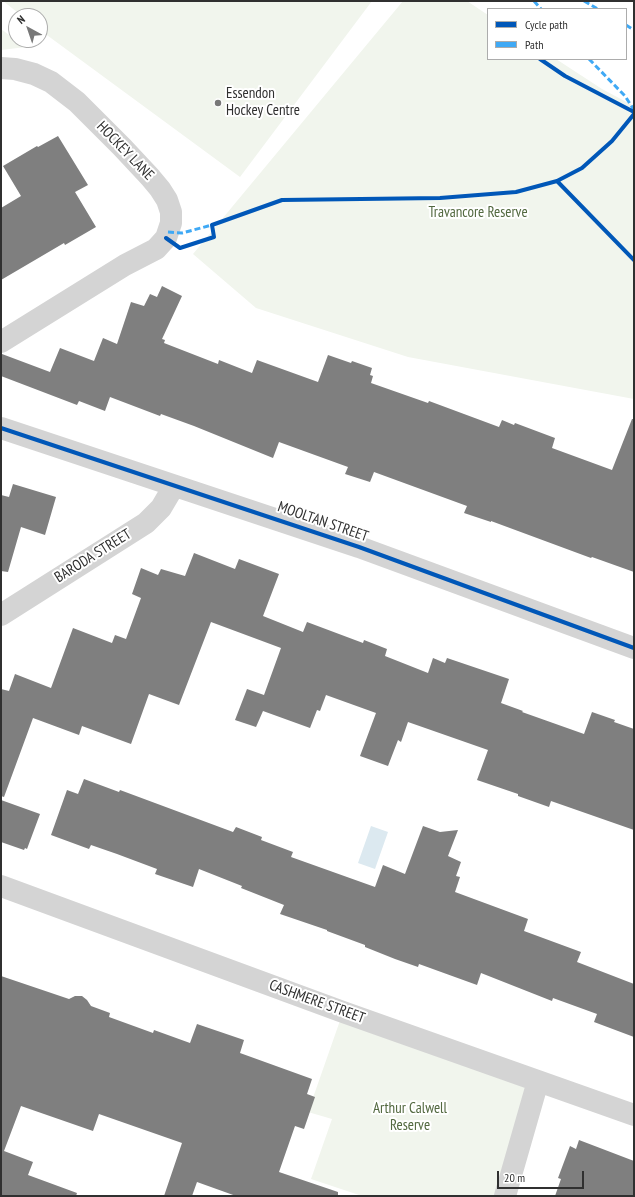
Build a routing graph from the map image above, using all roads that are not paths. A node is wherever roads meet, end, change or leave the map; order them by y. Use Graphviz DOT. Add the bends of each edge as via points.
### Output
graph roads {
  1 [pos="1,68"];
  2 [pos="1,342"];
  3 [pos="1,428"];
  4 [pos="174,486"];
  5 [pos="1,615"];
  6 [pos="634,648"];
  7 [pos="1,886"];
  8 [pos="538,1081"];
  9 [pos="634,1115"];
  10 [pos="505,1196"];
  1 -- 2 [label="street, HOCKEY LANE" via="34,74 51,82 82,108 160,189 167,200 171,224 166,238 156,249 125,265"];
  3 -- 4 [label="street, MOOLTAN STREET"];
  4 -- 5 [label="street, BARODA STREET" via="161,508 146,523"];
  4 -- 6 [label="street, MOOLTAN STREET" via="359,547"];
  7 -- 8 [label="street, CASHMERE STREET"];
  8 -- 9 [label="street, CASHMERE STREET"];
  8 -- 10 [label="street"];
}
